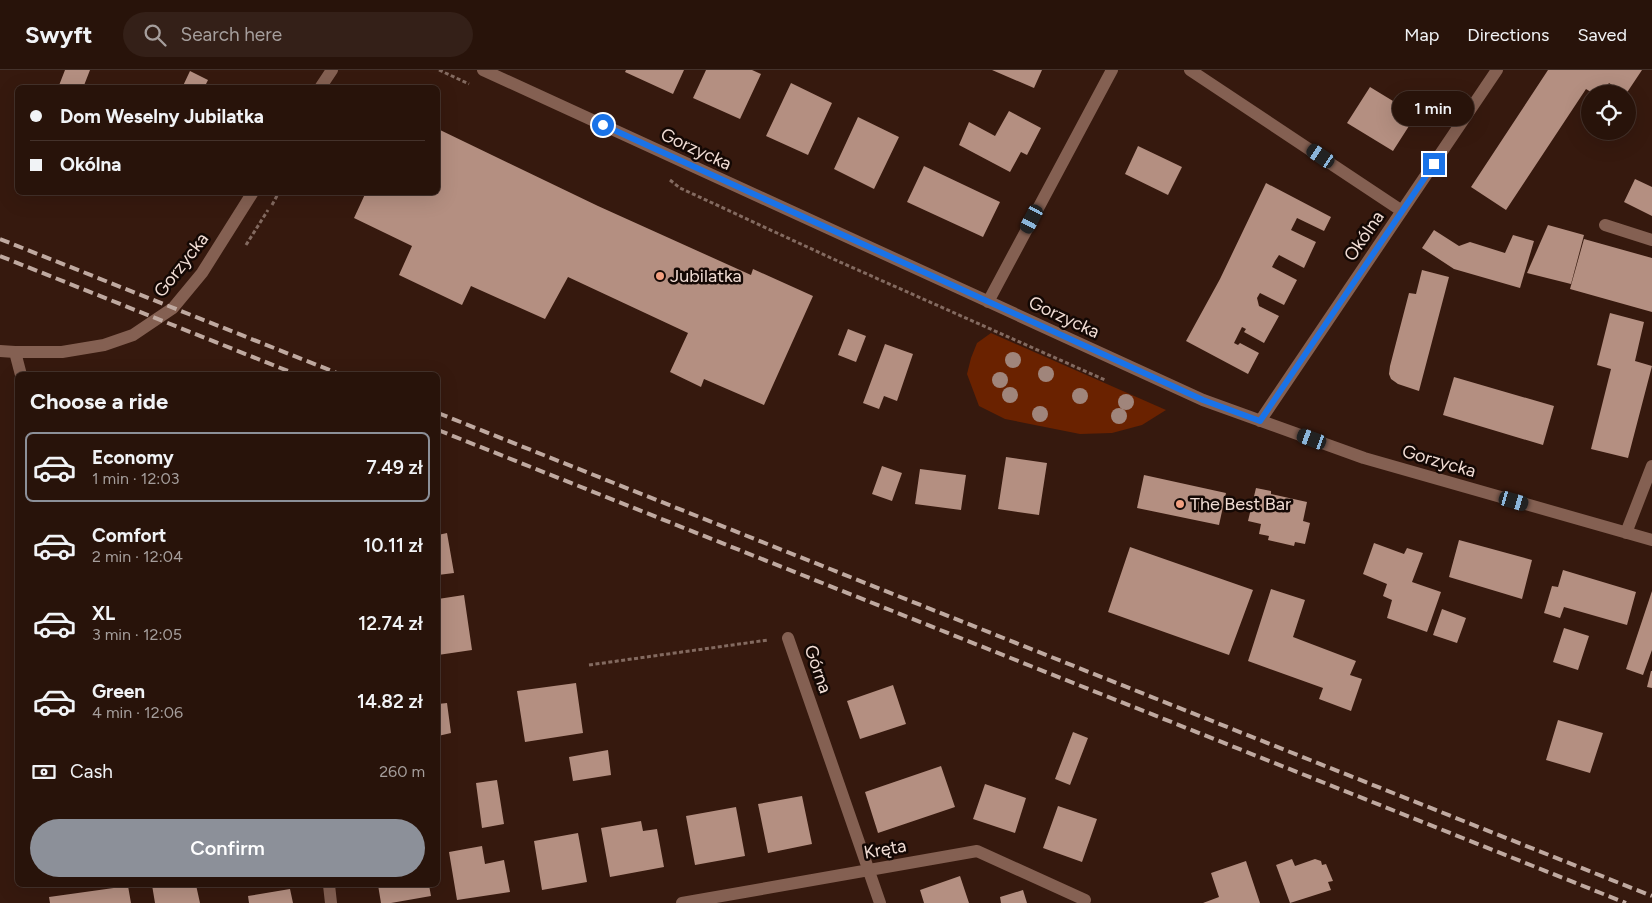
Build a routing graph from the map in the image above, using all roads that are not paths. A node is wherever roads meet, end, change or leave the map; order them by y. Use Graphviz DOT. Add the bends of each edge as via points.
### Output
graph roads {
  1 [pos="332,70"];
  2 [pos="483,70"];
  3 [pos="1112,70"];
  4 [pos="1190,70"];
  5 [pos="1496,70"];
  6 [pos="322,85"];
  7 [pos="252,195"];
  8 [pos="1402,210"];
  9 [pos="1605,225"];
  10 [pos="1652,240"];
  11 [pos="988,302"];
  12 [pos="0,351"];
  13 [pos="15,352"];
  14 [pos="20,372"];
  15 [pos="1260,421"];
  16 [pos="1652,466"];
  17 [pos="1626,533"];
  18 [pos="1652,540"];
  19 [pos="788,638"];
  20 [pos="870,869"];
  21 [pos="329,887"];
  22 [pos="1085,900"];
  23 [pos="332,903"];
  24 [pos="682,903"];
  25 [pos="880,903"];
  1 -- 6 [label="street"];
  2 -- 11 [label="street, Gorzycka"];
  3 -- 11 [label="street"];
  4 -- 8 [label="street"];
  5 -- 8 [label="street, Okólna"];
  7 -- 13 [label="street, Gorzycka" via="202,273 173,308 158,319 133,335 104,345 62,352"];
  8 -- 15 [label="street, Okólna"];
  9 -- 10 [label="street"];
  11 -- 15 [label="street, Gorzycka" via="1203,400"];
  12 -- 13 [label="street, Gorzycka"];
  13 -- 14 [label="street"];
  15 -- 17 [label="street, Gorzycka" via="1364,458"];
  16 -- 17 [label="street"];
  17 -- 18 [label="street, Gorzycka"];
  19 -- 20 [label="street, Górna"];
  20 -- 22 [label="street, Kręta" via="977,851"];
  20 -- 24 [label="street, Kręta"];
  20 -- 25 [label="street, Górna"];
  21 -- 23 [label="street"];
}
